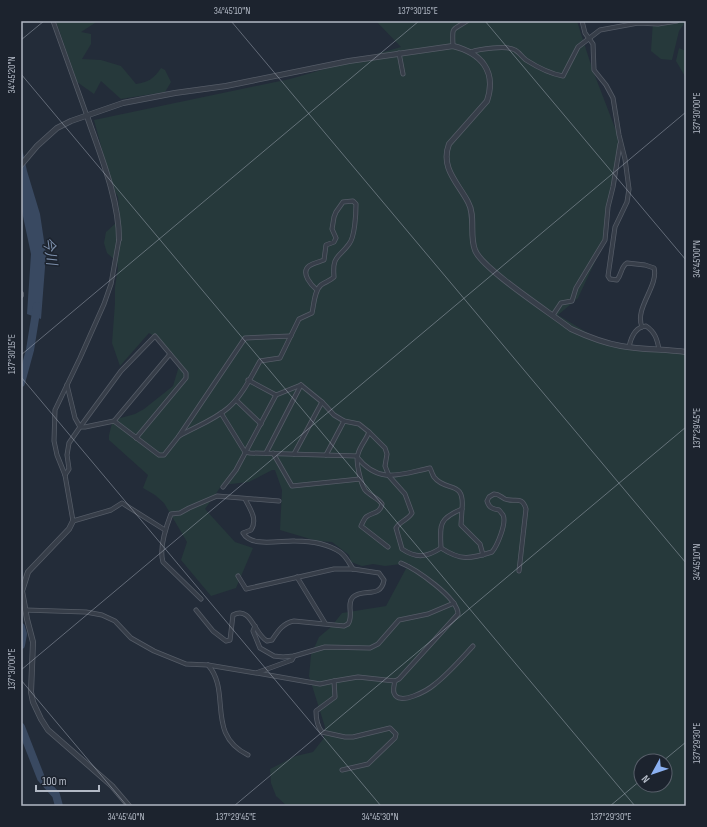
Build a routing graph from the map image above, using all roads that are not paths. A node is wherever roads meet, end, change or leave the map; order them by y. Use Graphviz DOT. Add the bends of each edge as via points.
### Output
graph roads {
  1 [pos="53,21"];
  2 [pos="467,21"];
  3 [pos="582,21"];
  4 [pos="677,21"];
  5 [pos="589,39"];
  6 [pos="452,46"];
  7 [pos="471,52"];
  8 [pos="399,53"];
  9 [pos="403,74"];
  10 [pos="87,116"];
  11 [pos="620,140"];
  12 [pos="21,165"];
  13 [pos="119,238"];
  14 [pos="317,290"];
  15 [pos="553,315"];
  16 [pos="642,327"];
  17 [pos="291,336"];
  18 [pos="629,347"];
  19 [pos="659,349"];
  20 [pos="686,352"];
  21 [pos="170,354"];
  22 [pos="248,380"];
  23 [pos="301,384"];
  24 [pos="67,385"];
  25 [pos="276,395"];
  26 [pos="236,400"];
  27 [pos="322,402"];
  28 [pos="221,413"];
  29 [pos="344,420"];
  30 [pos="114,421"];
  31 [pos="261,424"];
  32 [pos="80,427"];
  33 [pos="370,432"];
  34 [pos="179,436"];
  35 [pos="136,438"];
  36 [pos="245,452"];
  37 [pos="266,453"];
  38 [pos="273,453"];
  39 [pos="294,454"];
  40 [pos="326,455"];
  41 [pos="357,456"];
  42 [pos="65,475"];
  43 [pos="389,476"];
  44 [pos="360,479"];
  45 [pos="223,487"];
  46 [pos="245,499"];
  47 [pos="279,501"];
  48 [pos="462,509"];
  49 [pos="73,521"];
  50 [pos="165,530"];
  51 [pos="388,547"];
  52 [pos="441,548"];
  53 [pos="483,555"];
  54 [pos="401,563"];
  55 [pos="353,569"];
  56 [pos="519,571"];
  57 [pos="238,576"];
  58 [pos="297,577"];
  59 [pos="22,591"];
  60 [pos="201,599"];
  61 [pos="454,603"];
  62 [pos="25,610"];
  63 [pos="196,610"];
  64 [pos="325,623"];
  65 [pos="255,626"];
  66 [pos="473,646"];
  67 [pos="294,656"];
  68 [pos="208,665"];
  69 [pos="256,673"];
  70 [pos="334,681"];
  71 [pos="395,681"];
  72 [pos="248,756"];
  73 [pos="342,770"];
  74 [pos="129,806"];
  1 -- 10 [label="street"];
  2 -- 6 [label="street" via="454,28"];
  3 -- 5 [label="street"];
  4 -- 5 [label="street" via="658,24 638,23 600,30"];
  5 -- 7 [label="street" via="578,47 563,76 526,60 515,50 502,48"];
  5 -- 11 [label="street" via="593,44 594,70 613,98"];
  6 -- 7 [label="street"];
  6 -- 8 [label="street"];
  7 -- 15 [label="street" via="480,58 489,75 490,93 480,111 449,144 446,152 448,169 471,209 472,239 475,251 482,261"];
  8 -- 9 [label="street"];
  8 -- 10 [label="street" via="123,103"];
  10 -- 12 [label="street" via="71,121 52,132"];
  10 -- 13 [label="street" via="115,203"];
  11 -- 15 [label="street" via="605,240 576,288 572,301 561,303"];
  11 -- 16 [label="street" via="628,189 626,202 615,227 608,276 617,280 623,265 627,262 654,268 654,279 641,316"];
  13 -- 24 [label="street" via="111,284 104,304"];
  14 -- 14 [label="street" via="334,277 337,256 350,244 355,225 356,204 353,201 344,202 336,212 332,229 336,238 334,242 326,245 324,260 307,268 306,275 310,285"];
  14 -- 17 [label="street" via="312,313 299,319"];
  15 -- 18 [label="street" via="579,333"];
  16 -- 18 [label="street" via="632,335"];
  16 -- 19 [label="street" via="646,326 653,331"];
  17 -- 22 [label="street" via="280,358 260,361"];
  17 -- 34 [label="street" via="245,338"];
  18 -- 19 [label="street"];
  19 -- 20 [label="street"];
  21 -- 30 [label="street"];
  21 -- 32 [label="street" via="155,336 121,371"];
  21 -- 35 [label="street" via="186,373 186,378"];
  22 -- 25 [label="street"];
  22 -- 26 [label="street"];
  23 -- 25 [label="street"];
  23 -- 27 [label="street"];
  23 -- 37 [label="street"];
  24 -- 32 [label="street" via="75,418"];
  24 -- 42 [label="street" via="55,410 54,441"];
  25 -- 31 [label="street"];
  26 -- 28 [label="street"];
  26 -- 31 [label="street"];
  27 -- 29 [label="street" via="334,415"];
  27 -- 39 [label="street"];
  28 -- 34 [label="street"];
  28 -- 36 [label="street"];
  29 -- 33 [label="street" via="359,424"];
  29 -- 40 [label="street"];
  30 -- 32 [label="street"];
  30 -- 35 [label="street"];
  31 -- 36 [label="street"];
  32 -- 42 [label="street" via="69,443 69,469"];
  33 -- 41 [label="street"];
  33 -- 43 [label="street" via="385,448 385,466"];
  34 -- 35 [label="street" via="164,455 159,455"];
  36 -- 37 [label="street"];
  36 -- 45 [label="street"];
  37 -- 38 [label="street"];
  38 -- 39 [label="street"];
  38 -- 44 [label="street" via="292,486"];
  39 -- 40 [label="street"];
  40 -- 41 [label="street"];
  41 -- 43 [label="street" via="373,472"];
  41 -- 44 [label="street"];
  42 -- 49 [label="street"];
  43 -- 48 [label="street" via="430,468 442,483 455,487 460,492 463,499"];
  43 -- 52 [label="street" via="405,494 412,513 396,528 402,548 406,552 424,556"];
  44 -- 51 [label="street" via="367,492 382,504 381,509 366,517 361,526"];
  46 -- 47 [label="street"];
  46 -- 50 [label="street" via="217,496 180,513 171,514"];
  46 -- 55 [label="street" via="255,521 251,530 243,533 247,538 259,542 295,540 319,543 339,552"];
  48 -- 52 [label="street" via="451,514 440,526"];
  48 -- 53 [label="street" via="461,525 480,544"];
  49 -- 50 [label="street" via="111,510 122,503"];
  49 -- 59 [label="street" via="69,529 28,572"];
  50 -- 60 [label="street" via="161,557 163,562"];
  52 -- 53 [label="street" via="457,557"];
  53 -- 56 [label="street" via="495,548 504,521 504,516 499,510 489,505 489,497 499,494 506,499 520,500 526,509"];
  54 -- 61 [label="street" via="412,567"];
  55 -- 58 [label="street" via="334,569"];
  55 -- 64 [label="street" via="380,572 384,580 383,585 376,591 353,597 350,602 348,624 344,626"];
  57 -- 58 [label="street" via="246,588"];
  58 -- 64 [label="street"];
  59 -- 62 [label="street"];
  61 -- 67 [label="street" via="428,614 399,620 374,647 325,647"];
  61 -- 71 [label="street" via="458,614"];
  62 -- 68 [label="street" via="102,615 115,622 130,638 154,651 186,664"];
  62 -- 74 [label="street" via="33,642 31,692 41,719 48,730 112,786"];
  63 -- 65 [label="street" via="213,631 226,641 230,640 234,614 246,614"];
  64 -- 65 [label="street" via="288,622 279,629 272,640 267,641 262,638"];
  65 -- 67 [label="street" via="253,631 260,648 274,656"];
  66 -- 71 [label="street" via="435,685 409,698 401,699 395,695"];
  67 -- 69 [label="street" via="292,660"];
  68 -- 69 [label="street"];
  68 -- 72 [label="street" via="215,675 227,737 232,745"];
  69 -- 70 [label="street" via="320,684"];
  70 -- 71 [label="street" via="358,677"];
  70 -- 73 [label="street" via="335,697 316,711 318,728 322,732 352,737 390,728 396,734 368,764"];
}
